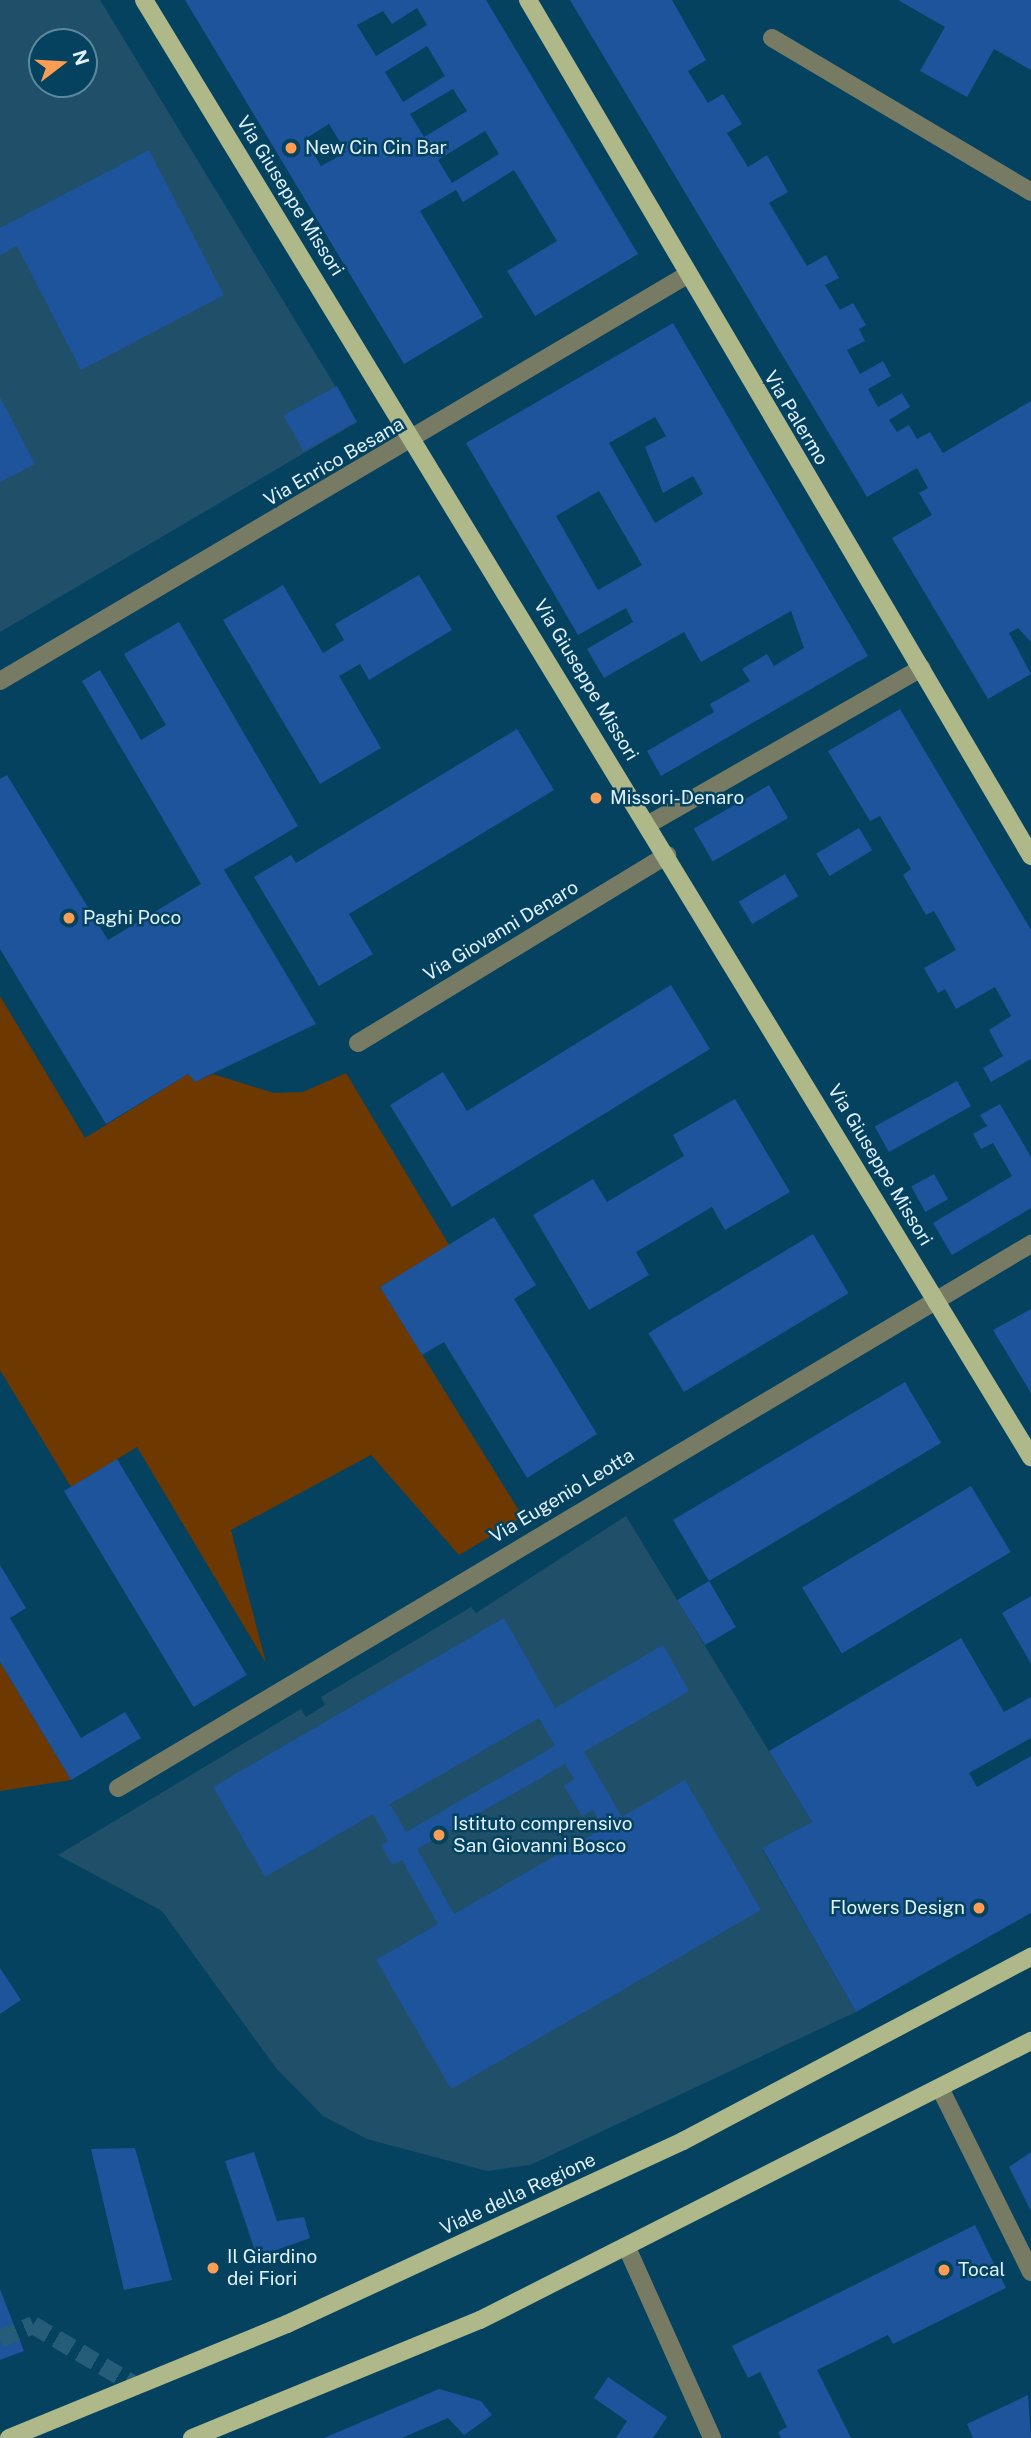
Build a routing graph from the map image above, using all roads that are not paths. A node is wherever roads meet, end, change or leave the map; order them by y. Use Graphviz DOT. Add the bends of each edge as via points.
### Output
graph roads {
  1 [pos="144,0"];
  2 [pos="528,0"];
  3 [pos="772,38"];
  4 [pos="1031,192"];
  5 [pos="687,275"];
  6 [pos="414,439"];
  7 [pos="921,668"];
  8 [pos="0,681"];
  9 [pos="649,824"];
  10 [pos="667,855"];
  11 [pos="1031,856"];
  12 [pos="358,1043"];
  13 [pos="1031,1244"];
  14 [pos="934,1297"];
  15 [pos="1031,1457"];
  16 [pos="118,1788"];
  17 [pos="1031,1957"];
  18 [pos="1031,2040"];
  19 [pos="941,2090"];
  20 [pos="628,2250"];
  21 [pos="1031,2272"];
  22 [pos="9,2438"];
  23 [pos="192,2438"];
  24 [pos="712,2438"];
  1 -- 6 [label="main road, Via Giuseppe Missori"];
  2 -- 5 [label="main road, Via Palermo"];
  3 -- 4 [label="street"];
  5 -- 6 [label="street, Via Enrico Besana"];
  5 -- 7 [label="main road, Via Palermo"];
  6 -- 8 [label="street, Via Enrico Besana"];
  6 -- 9 [label="main road, Via Giuseppe Missori"];
  7 -- 9 [label="street"];
  7 -- 11 [label="main road, Via Palermo"];
  9 -- 10 [label="main road, Via Giuseppe Missori"];
  10 -- 12 [label="street, Via Giovanni Denaro"];
  10 -- 14 [label="main road, Via Giuseppe Missori"];
  13 -- 14 [label="street, Via Eugenio Leotta"];
  14 -- 15 [label="main road, Via Giuseppe Missori"];
  14 -- 16 [label="street, Via Eugenio Leotta"];
  17 -- 22 [label="main road, Viale della Regione" via="682,2141 287,2324"];
  18 -- 19 [label="main road"];
  19 -- 20 [label="main road"];
  19 -- 21 [label="street"];
  20 -- 23 [label="main road" via="480,2320"];
  20 -- 24 [label="street"];
}
